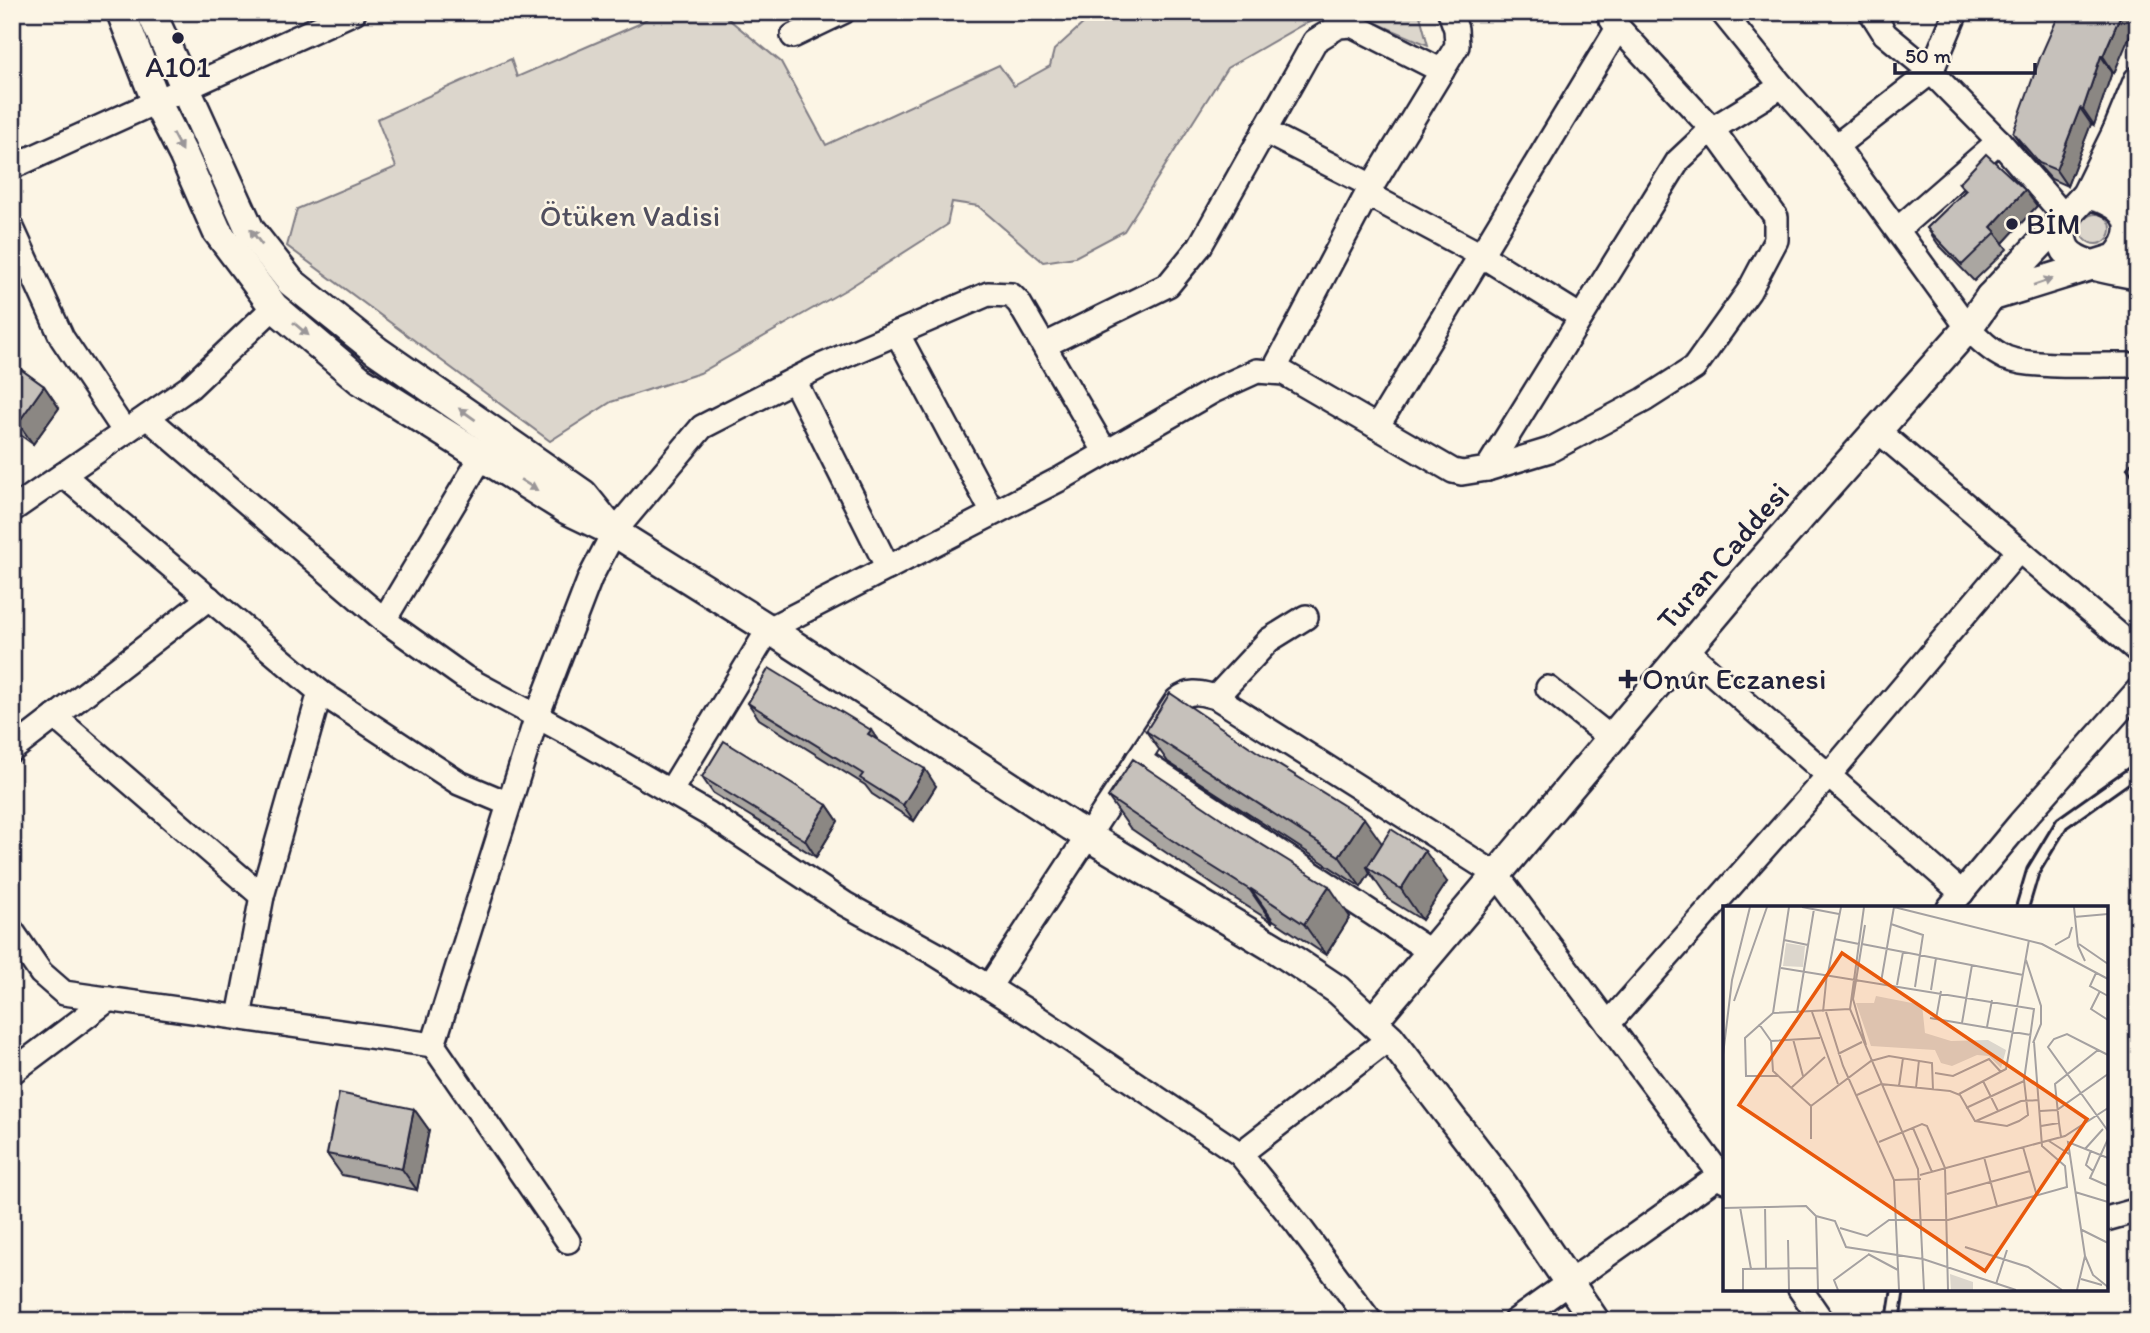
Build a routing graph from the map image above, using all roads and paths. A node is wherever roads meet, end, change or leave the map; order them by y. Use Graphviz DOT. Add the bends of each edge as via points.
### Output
graph roads {
  1 [pos="121,12"];
  2 [pos="151,12"];
  3 [pos="1450,12"];
  4 [pos="1722,12"];
  5 [pos="1871,12"];
  6 [pos="1956,12"];
  7 [pos="352,13"];
  8 [pos="837,14"];
  9 [pos="1613,20"];
  10 [pos="793,36"];
  11 [pos="1442,71"];
  12 [pos="1931,72"];
  13 [pos="2138,81"];
  14 [pos="1782,86"];
  15 [pos="185,87"];
  16 [pos="156,102"];
  17 [pos="1712,129"];
  18 [pos="1265,131"];
  19 [pos="2117,132"];
  20 [pos="1999,141"];
  21 [pos="1836,146"];
  22 [pos="12,167"];
  23 [pos="1370,190"];
  24 [pos="2086,195"];
  25 [pos="2130,217"];
  26 [pos="2063,220"];
  27 [pos="12,228"];
  28 [pos="1898,229"];
  29 [pos="1481,255"];
  30 [pos="2095,265"];
  31 [pos="2138,275"];
  32 [pos="1990,297"];
  33 [pos="274,307"];
  34 [pos="1581,317"];
  35 [pos="1968,328"];
  36 [pos="897,333"];
  37 [pos="1045,345"];
  38 [pos="2138,365"];
  39 [pos="1273,372"];
  40 [pos="794,380"];
  41 [pos="147,417"];
  42 [pos="1377,427"];
  43 [pos="1877,430"];
  44 [pos="125,432"];
  45 [pos="1106,453"];
  46 [pos="482,456"];
  47 [pos="1486,469"];
  48 [pos="63,475"];
  49 [pos="12,510"];
  50 [pos="993,513"];
  51 [pos="614,532"];
  52 [pos="2019,550"];
  53 [pos="888,568"];
  54 [pos="209,598"];
  55 [pos="1306,617"];
  56 [pos="384,620"];
  57 [pos="769,629"];
  58 [pos="1686,650"];
  59 [pos="2138,651"];
  60 [pos="1548,688"];
  61 [pos="2138,691"];
  62 [pos="320,692"];
  63 [pos="1216,697"];
  64 [pos="537,716"];
  65 [pos="55,717"];
  66 [pos="1612,739"];
  67 [pos="12,750"];
  68 [pos="1138,759"];
  69 [pos="2138,769"];
  70 [pos="1829,775"];
  71 [pos="670,792"];
  72 [pos="509,804"];
  73 [pos="1088,836"];
  74 [pos="1497,875"];
  75 [pos="262,896"];
  76 [pos="1955,900"];
  77 [pos="2023,906"];
  78 [pos="12,931"];
  79 [pos="1431,952"];
  80 [pos="989,987"];
  81 [pos="109,999"];
  82 [pos="239,1017"];
  83 [pos="1608,1024"];
  84 [pos="1381,1029"];
  85 [pos="432,1045"];
  86 [pos="12,1072"];
  87 [pos="1240,1154"];
  88 [pos="1723,1176"];
  89 [pos="2138,1210"];
  90 [pos="2108,1218"];
  91 [pos="568,1241"];
  92 [pos="1570,1284"];
  93 [pos="1801,1291"];
  94 [pos="1898,1291"];
  95 [pos="1370,1321"];
  96 [pos="1515,1321"];
  97 [pos="1595,1321"];
  98 [pos="1822,1321"];
  99 [pos="1893,1321"];
  1 -- 16 [label="street"];
  2 -- 15 [label="street"];
  3 -- 11 [label="street" via="1457,46"];
  4 -- 14 [label="street"];
  5 -- 12 [label="street" via="1885,34"];
  6 -- 12 [label="street"];
  7 -- 15 [label="street"];
  8 -- 10 [label="street"];
  9 -- 17 [label="street"];
  9 -- 29 [label="street"];
  11 -- 18 [label="street" via="1352,24 1339,26 1315,41"];
  11 -- 23 [label="street"];
  12 -- 20 [label="street"];
  12 -- 21 [label="street"];
  13 -- 19 [label="street, Turan Caddesi"];
  14 -- 17 [label="street"];
  14 -- 21 [label="street"];
  15 -- 16 [label="street"];
  51 -- 15 [label="street, one-way" via="583,494 377,351 291,282 250,230"];
  16 -- 22 [label="street"];
  16 -- 33 [label="street, one-way" via="216,231"];
  17 -- 34 [label="street" via="1678,161"];
  17 -- 47 [label="street" via="1776,217 1776,240 1749,291 1694,368 1550,450"];
  18 -- 23 [label="street"];
  18 -- 37 [label="street" via="1200,246 1168,285"];
  19 -- 24 [label="street, Turan Caddesi"];
  19 -- 25 [label="street, Turan Caddesi"];
  20 -- 26 [label="street"];
  20 -- 28 [label="street"];
  21 -- 28 [label="street"];
  23 -- 29 [label="street"];
  23 -- 39 [label="street"];
  24 -- 25 [label="street" via="2111,200"];
  24 -- 26 [label="street, Turan Caddesi"];
  25 -- 30 [label="street" via="2123,249 2116,258"];
  26 -- 30 [label="street" via="2066,249 2074,258"];
  26 -- 32 [label="street, Turan Caddesi"];
  27 -- 44 [label="street" via="62,338"];
  28 -- 35 [label="street"];
  29 -- 34 [label="street"];
  29 -- 42 [label="street"];
  30 -- 31 [label="street"];
  32 -- 30 [label="street, one-way"];
  32 -- 35 [label="street, Turan Caddesi"];
  33 -- 41 [label="street" via="190,387"];
  33 -- 46 [label="street, one-way" via="360,380"];
  34 -- 47 [label="street"];
  35 -- 38 [label="street" via="2008,358"];
  35 -- 43 [label="street, Turan Caddesi"];
  36 -- 37 [label="street" via="988,294 1011,295"];
  36 -- 40 [label="street"];
  36 -- 50 [label="street"];
  37 -- 45 [label="street"];
  39 -- 42 [label="street" via="1284,373"];
  39 -- 45 [label="street" via="1256,371 1213,391"];
  40 -- 51 [label="street" via="702,427"];
  40 -- 53 [label="street"];
  41 -- 44 [label="street"];
  41 -- 56 [label="street"];
  42 -- 47 [label="street" via="1453,471"];
  43 -- 52 [label="street"];
  43 -- 58 [label="street, Turan Caddesi"];
  44 -- 48 [label="street"];
  45 -- 50 [label="street"];
  46 -- 51 [label="street, one-way" via="566,509"];
  46 -- 56 [label="street"];
  48 -- 49 [label="street"];
  48 -- 54 [label="street"];
  50 -- 53 [label="street"];
  51 -- 57 [label="street"];
  51 -- 64 [label="street" via="590,579"];
  52 -- 59 [label="street"];
  52 -- 70 [label="street"];
  53 -- 57 [label="street"];
  54 -- 62 [label="street"];
  54 -- 65 [label="street"];
  55 -- 63 [label="street" via="1269,640"];
  56 -- 64 [label="street" via="464,677"];
  57 -- 71 [label="street"];
  57 -- 73 [label="street"];
  58 -- 66 [label="street, Turan Caddesi"];
  58 -- 70 [label="street"];
  60 -- 66 [label="street"];
  61 -- 76 [label="street"];
  62 -- 72 [label="street" via="459,783"];
  62 -- 75 [label="street"];
  63 -- 68 [label="street" via="1195,691 1177,699"];
  63 -- 74 [label="street"];
  64 -- 71 [label="street"];
  64 -- 72 [label="street"];
  65 -- 67 [label="street"];
  65 -- 75 [label="street"];
  66 -- 74 [label="street, Turan Caddesi"];
  68 -- 73 [label="street"];
  68 -- 79 [label="street"];
  69 -- 77 [label="lane" via="2062,823 2033,871"];
  70 -- 76 [label="street"];
  70 -- 83 [label="street"];
  71 -- 80 [label="street" via="845,904"];
  72 -- 85 [label="street"];
  73 -- 80 [label="street"];
  73 -- 84 [label="street" via="1278,950 1338,990"];
  74 -- 79 [label="street, Turan Caddesi"];
  74 -- 83 [label="street"];
  75 -- 82 [label="street"];
  78 -- 81 [label="street" via="41,973 64,993"];
  79 -- 84 [label="street, Turan Caddesi"];
  80 -- 87 [label="street"];
  81 -- 82 [label="street"];
  81 -- 86 [label="street"];
  82 -- 85 [label="street"];
  83 -- 88 [label="street"];
  84 -- 87 [label="street"];
  84 -- 92 [label="street" via="1503,1185"];
  85 -- 91 [label="street"];
  87 -- 95 [label="street"];
  88 -- 92 [label="street"];
  89 -- 90 [label="street"];
  92 -- 96 [label="street"];
  92 -- 97 [label="street"];
  93 -- 98 [label="street"];
  94 -- 99 [label="lane"];
}
